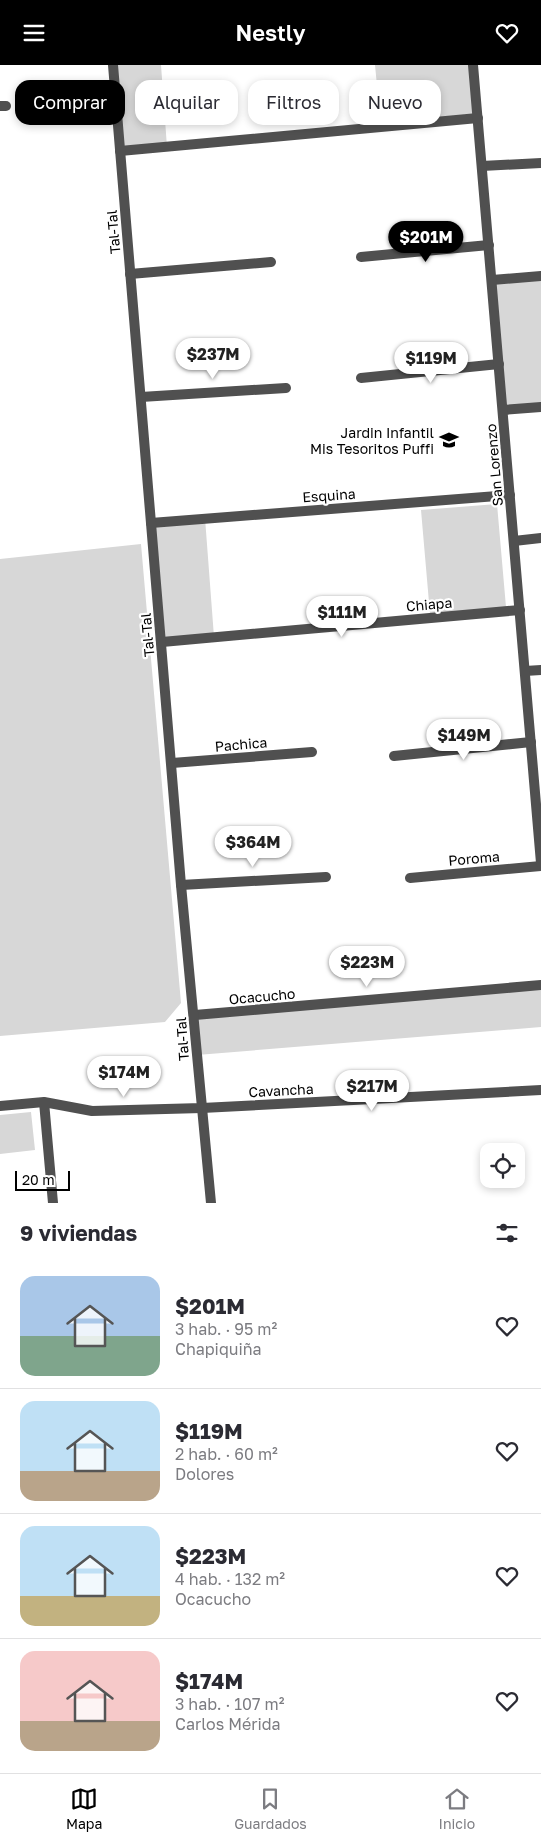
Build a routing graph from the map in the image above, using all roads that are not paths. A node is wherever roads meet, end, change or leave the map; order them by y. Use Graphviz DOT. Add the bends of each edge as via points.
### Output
graph roads {
  1 [pos="113,65"];
  2 [pos="473,65"];
  3 [pos="478,118"];
  4 [pos="120,151"];
  5 [pos="541,163"];
  6 [pos="482,166"];
  7 [pos="489,245"];
  8 [pos="362,257"];
  9 [pos="271,262"];
  10 [pos="130,273"];
  11 [pos="541,276"];
  12 [pos="492,280"];
  13 [pos="499,365"];
  14 [pos="361,378"];
  15 [pos="286,388"];
  16 [pos="141,397"];
  17 [pos="541,407"];
  18 [pos="503,410"];
  19 [pos="510,495"];
  20 [pos="151,523"];
  21 [pos="541,538"];
  22 [pos="514,541"];
  23 [pos="520,610"];
  24 [pos="162,642"];
  25 [pos="541,670"];
  26 [pos="525,671"];
  27 [pos="531,742"];
  28 [pos="312,752"];
  29 [pos="394,756"];
  30 [pos="172,763"];
  31 [pos="538,796"];
  32 [pos="541,864"];
  33 [pos="326,877"];
  34 [pos="410,878"];
  35 [pos="181,885"];
  36 [pos="541,985"];
  37 [pos="194,1015"];
  38 [pos="541,1090"];
  39 [pos="44,1102"];
  40 [pos="0,1106"];
  41 [pos="202,1109"];
  42 [pos="53,1203"];
  43 [pos="211,1203"];
  1 -- 4 [label="street, Tal-Tal"];
  2 -- 3 [label="street, San Lorenzo"];
  3 -- 4 [label="street"];
  3 -- 6 [label="street, San Lorenzo"];
  4 -- 10 [label="street, Tal-Tal"];
  5 -- 6 [label="street"];
  6 -- 7 [label="street, San Lorenzo"];
  7 -- 8 [label="street"];
  7 -- 12 [label="street, San Lorenzo"];
  9 -- 10 [label="street"];
  10 -- 16 [label="street, Tal-Tal"];
  11 -- 12 [label="street"];
  12 -- 13 [label="street, San Lorenzo"];
  13 -- 14 [label="street"];
  13 -- 18 [label="street, San Lorenzo"];
  15 -- 16 [label="street"];
  16 -- 20 [label="street, Tal-Tal"];
  17 -- 18 [label="street"];
  18 -- 19 [label="street, San Lorenzo"];
  19 -- 20 [label="street, Esquina"];
  19 -- 22 [label="street, San Lorenzo"];
  20 -- 24 [label="street, Tal-Tal"];
  21 -- 22 [label="street"];
  22 -- 23 [label="street, San Lorenzo"];
  23 -- 24 [label="street, Chiapa"];
  23 -- 26 [label="street, San Lorenzo"];
  24 -- 30 [label="street, Tal-Tal"];
  25 -- 26 [label="street"];
  26 -- 27 [label="street, San Lorenzo"];
  27 -- 29 [label="street"];
  27 -- 31 [label="street, San Lorenzo"];
  28 -- 30 [label="street, Pachica"];
  30 -- 35 [label="street, Tal-Tal"];
  31 -- 32 [label="street, San Lorenzo"];
  32 -- 34 [label="street, Poroma"];
  33 -- 35 [label="street"];
  35 -- 37 [label="street, Tal-Tal"];
  36 -- 37 [label="street, Ocacucho"];
  37 -- 41 [label="street, Tal-Tal"];
  38 -- 41 [label="street, Cavancha"];
  39 -- 40 [label="street, Cavancha"];
  39 -- 41 [label="street, Cavancha" via="92,1111"];
  39 -- 42 [label="street"];
  41 -- 43 [label="street, Tal-Tal"];
}
